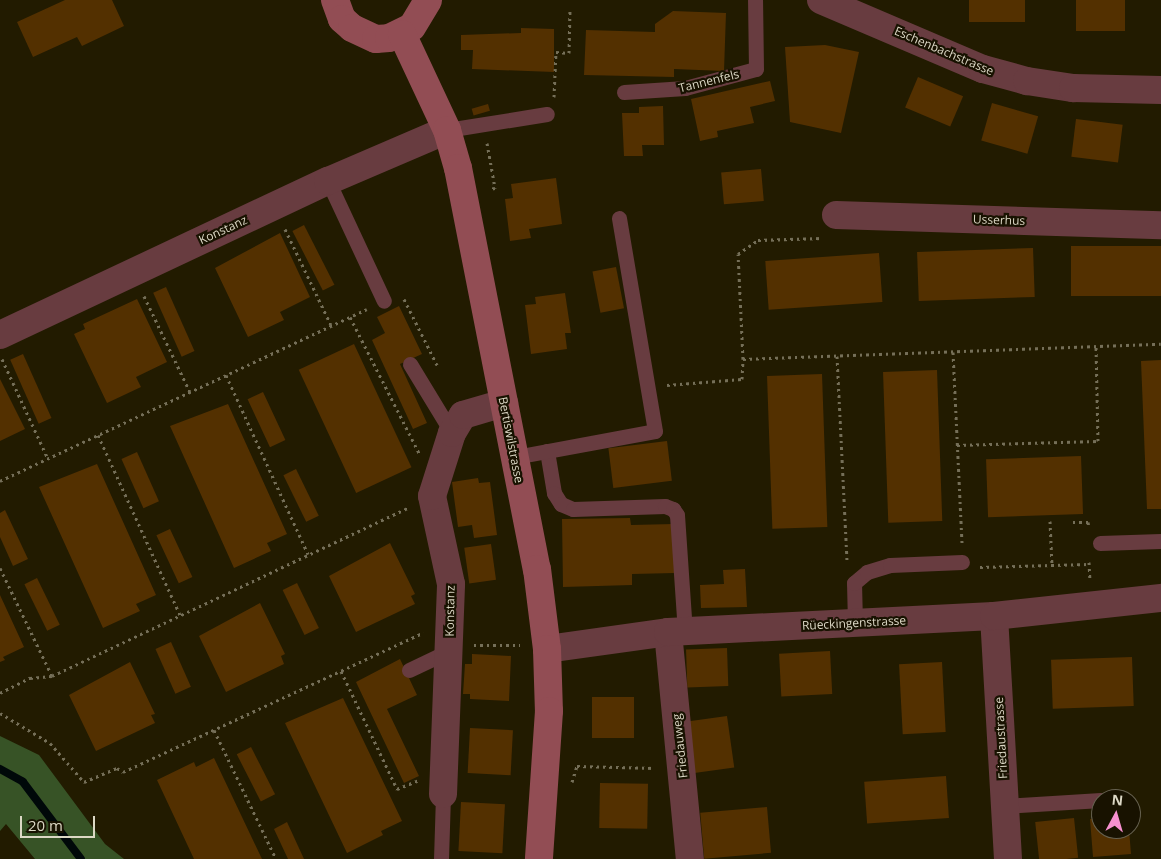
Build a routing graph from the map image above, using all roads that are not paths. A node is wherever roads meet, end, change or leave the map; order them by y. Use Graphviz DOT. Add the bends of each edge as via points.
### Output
graph roads {
  1 [pos="335,0"];
  2 [pos="428,0"];
  3 [pos="754,0"];
  4 [pos="821,0"];
  5 [pos="402,34"];
  6 [pos="1161,90"];
  7 [pos="624,92"];
  8 [pos="547,114"];
  9 [pos="447,130"];
  10 [pos="328,181"];
  11 [pos="836,215"];
  12 [pos="619,218"];
  13 [pos="1161,225"];
  14 [pos="384,301"];
  15 [pos="0,335"];
  16 [pos="410,364"];
  17 [pos="504,403"];
  18 [pos="452,432"];
  19 [pos="546,451"];
  20 [pos="515,457"];
  21 [pos="1161,541"];
  22 [pos="1100,543"];
  23 [pos="962,562"];
  24 [pos="1161,598"];
  25 [pos="994,616"];
  26 [pos="855,623"];
  27 [pos="676,632"];
  28 [pos="457,648"];
  29 [pos="547,649"];
  30 [pos="409,670"];
  31 [pos="443,794"];
  32 [pos="1091,801"];
  33 [pos="1005,806"];
  34 [pos="441,859"];
  35 [pos="539,859"];
  36 [pos="690,859"];
  37 [pos="1008,859"];
  1 -- 5 [label="main road" via="342,19 363,35 376,38"];
  2 -- 5 [label="main road" via="420,18"];
  3 -- 7 [label="lane, Tannenfels" via="756,69 685,88"];
  4 -- 6 [label="street, Eschenbachstrasse" via="983,69 1026,81 1073,88"];
  5 -- 9 [label="main road, Bertiswilstrasse"];
  8 -- 9 [label="lane"];
  9 -- 10 [label="street, Konstanz"];
  9 -- 17 [label="main road, Bertiswilstrasse" via="471,224"];
  10 -- 14 [label="lane"];
  10 -- 15 [label="street, Konstanz"];
  11 -- 13 [label="street, Usserhus"];
  12 -- 19 [label="lane" via="654,431"];
  16 -- 18 [label="lane"];
  17 -- 18 [label="street, Konstanz" via="463,414"];
  17 -- 20 [label="main road, Bertiswilstrasse"];
  18 -- 28 [label="street, Konstanz" via="432,496 451,584"];
  19 -- 20 [label="lane"];
  19 -- 27 [label="lane" via="554,493 567,506 665,506 673,509 677,515"];
  20 -- 29 [label="main road, Bertiswilstrasse" via="537,569"];
  21 -- 22 [label="lane"];
  23 -- 26 [label="lane" via="890,565 867,572 854,583"];
  24 -- 25 [label="street, Rüeckingenstrasse"];
  25 -- 26 [label="street, Rüeckingenstrasse"];
  25 -- 33 [label="street, Friedaustrasse"];
  26 -- 27 [label="street, Rüeckingenstrasse"];
  27 -- 29 [label="street, Rüeckingenstrasse"];
  27 -- 36 [label="street, Friedauweg"];
  28 -- 30 [label="lane"];
  28 -- 31 [label="street, Konstanz"];
  29 -- 35 [label="main road, Bertiswilstrasse" via="548,762"];
  31 -- 34 [label="lane, Konstanz"];
  32 -- 33 [label="lane"];
  33 -- 37 [label="street, Friedaustrasse"];
}
